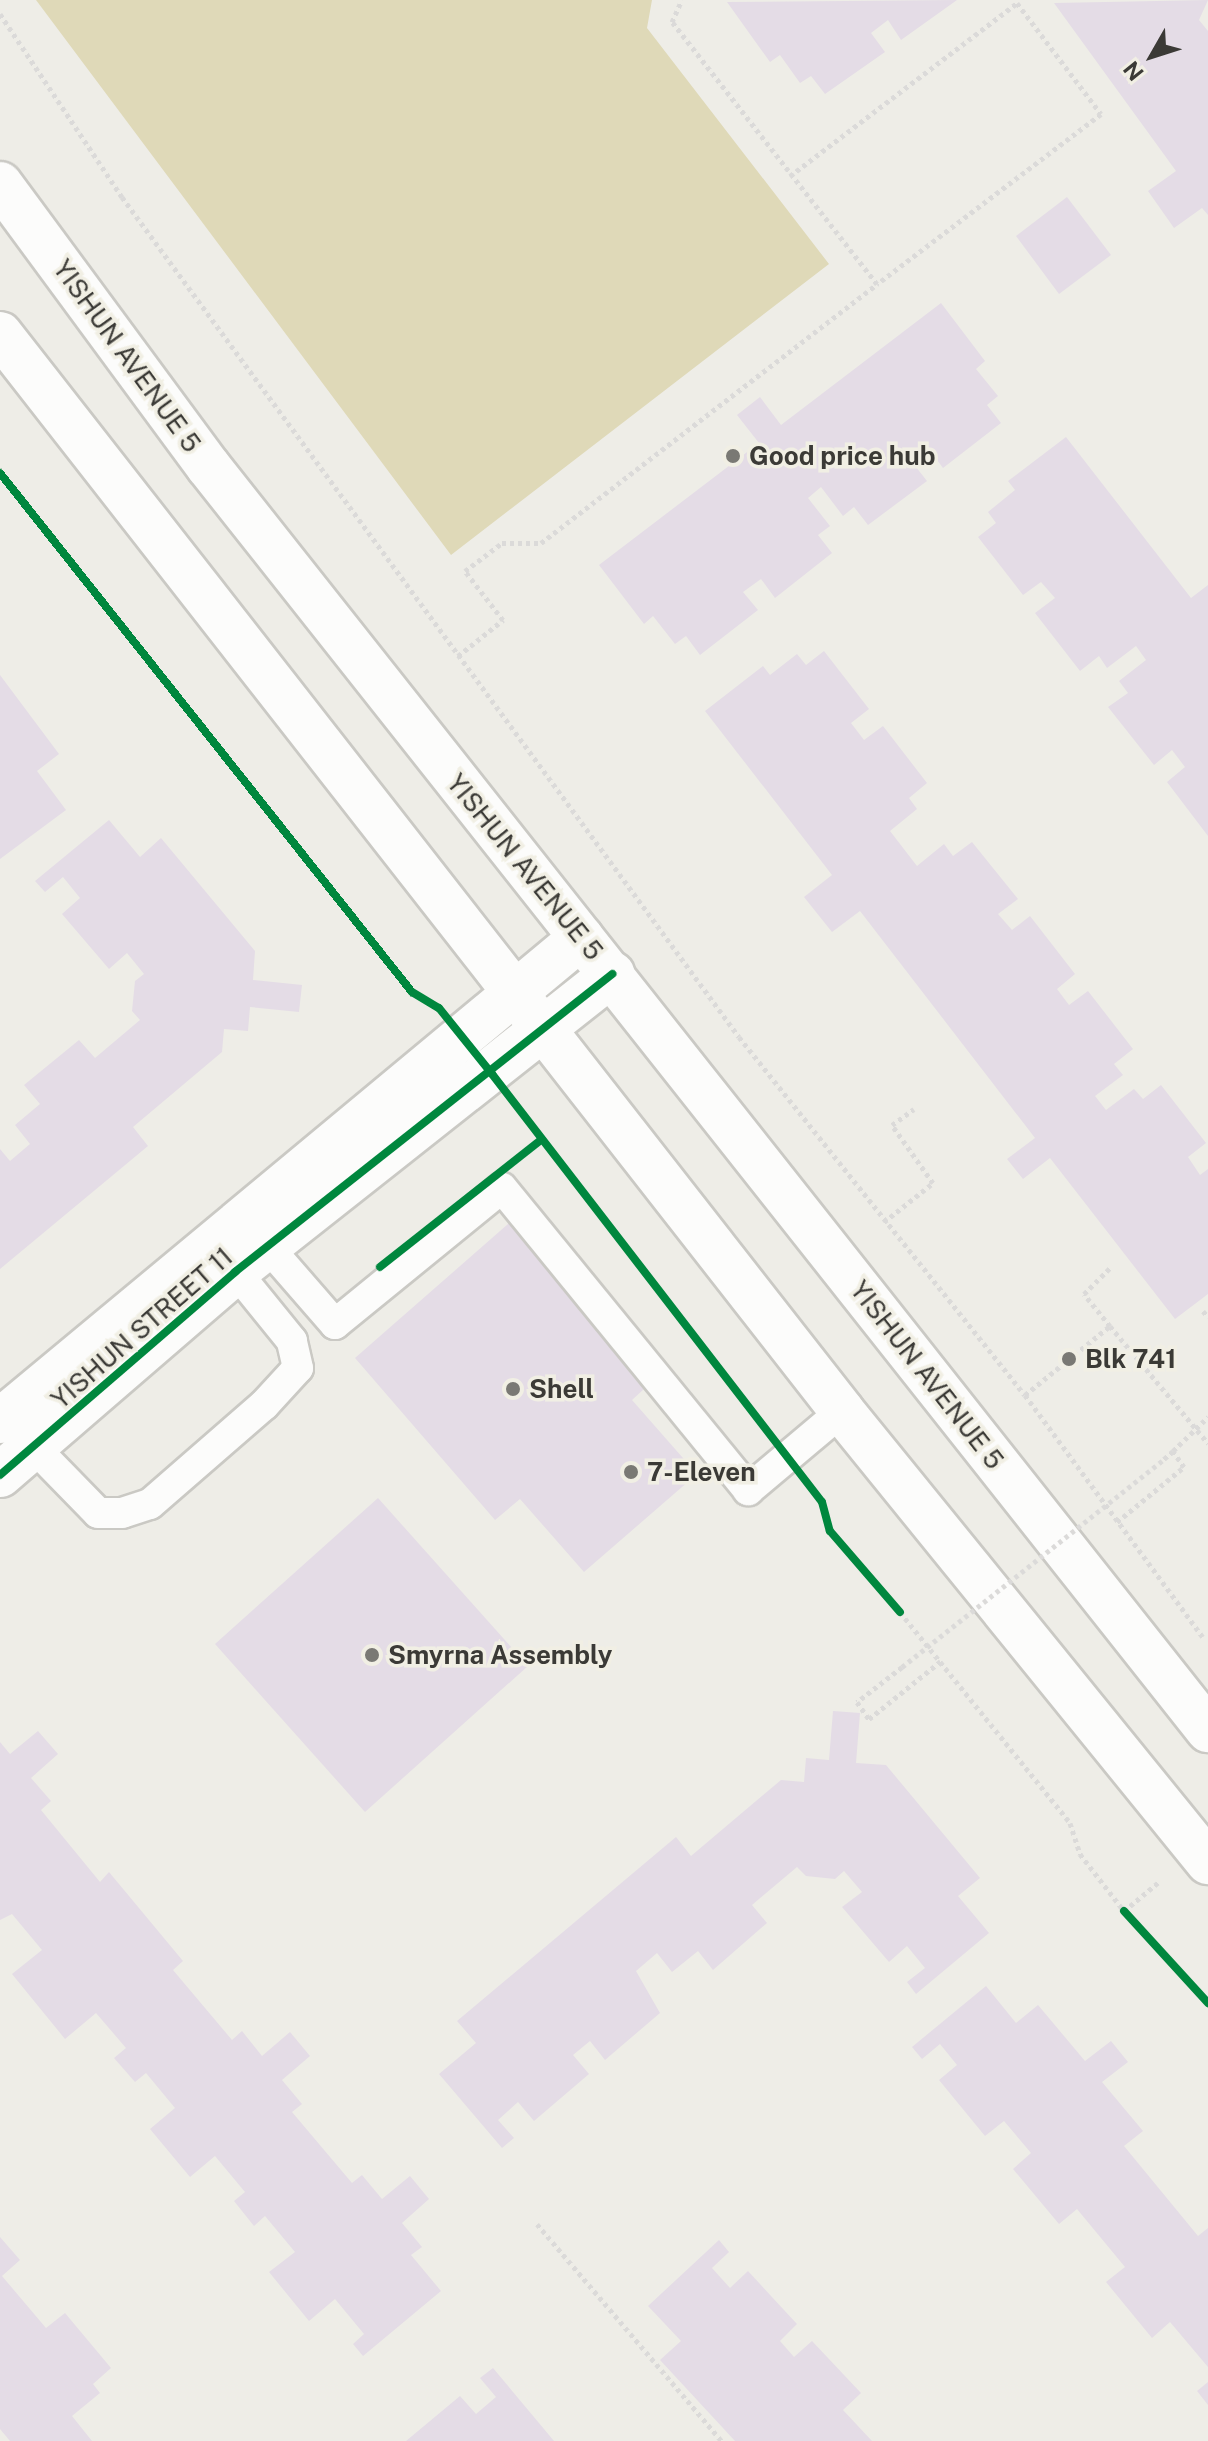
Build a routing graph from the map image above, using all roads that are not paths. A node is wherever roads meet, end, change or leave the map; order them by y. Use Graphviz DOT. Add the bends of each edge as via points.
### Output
graph roads {
  1 [pos="0,184"];
  2 [pos="0,334"];
  3 [pos="581,938"];
  4 [pos="612,974"];
  5 [pos="514,988"];
  6 [pos="544,1030"];
  7 [pos="239,1254"];
  8 [pos="842,1411"];
  9 [pos="13,1428"];
  10 [pos="0,1475"];
  11 [pos="1208,1730"];
  12 [pos="1203,1856"];
  1 -- 3 [label="main road, YISHUN AVENUE 5" via="208,466"];
  2 -- 5 [label="main road"];
  3 -- 4 [label="main road, YISHUN AVENUE 5"];
  3 -- 5 [label="main road, YISHUN STREET 11"];
  4 -- 6 [label="main road, YISHUN STREET 11"];
  4 -- 11 [label="main road, YISHUN AVENUE 5"];
  5 -- 6 [label="main road"];
  5 -- 7 [label="main road, YISHUN STREET 11"];
  6 -- 7 [label="main road, YISHUN STREET 11"];
  6 -- 8 [label="main road"];
  7 -- 8 [label="lane" via="335,1324 502,1188 748,1490"];
  7 -- 9 [label="main road, YISHUN STREET 11"];
  7 -- 9 [label="lane" via="282,1326 298,1368 150,1504 98,1513"];
  8 -- 12 [label="main road"];
  9 -- 10 [label="main road, YISHUN STREET 11"];
}
